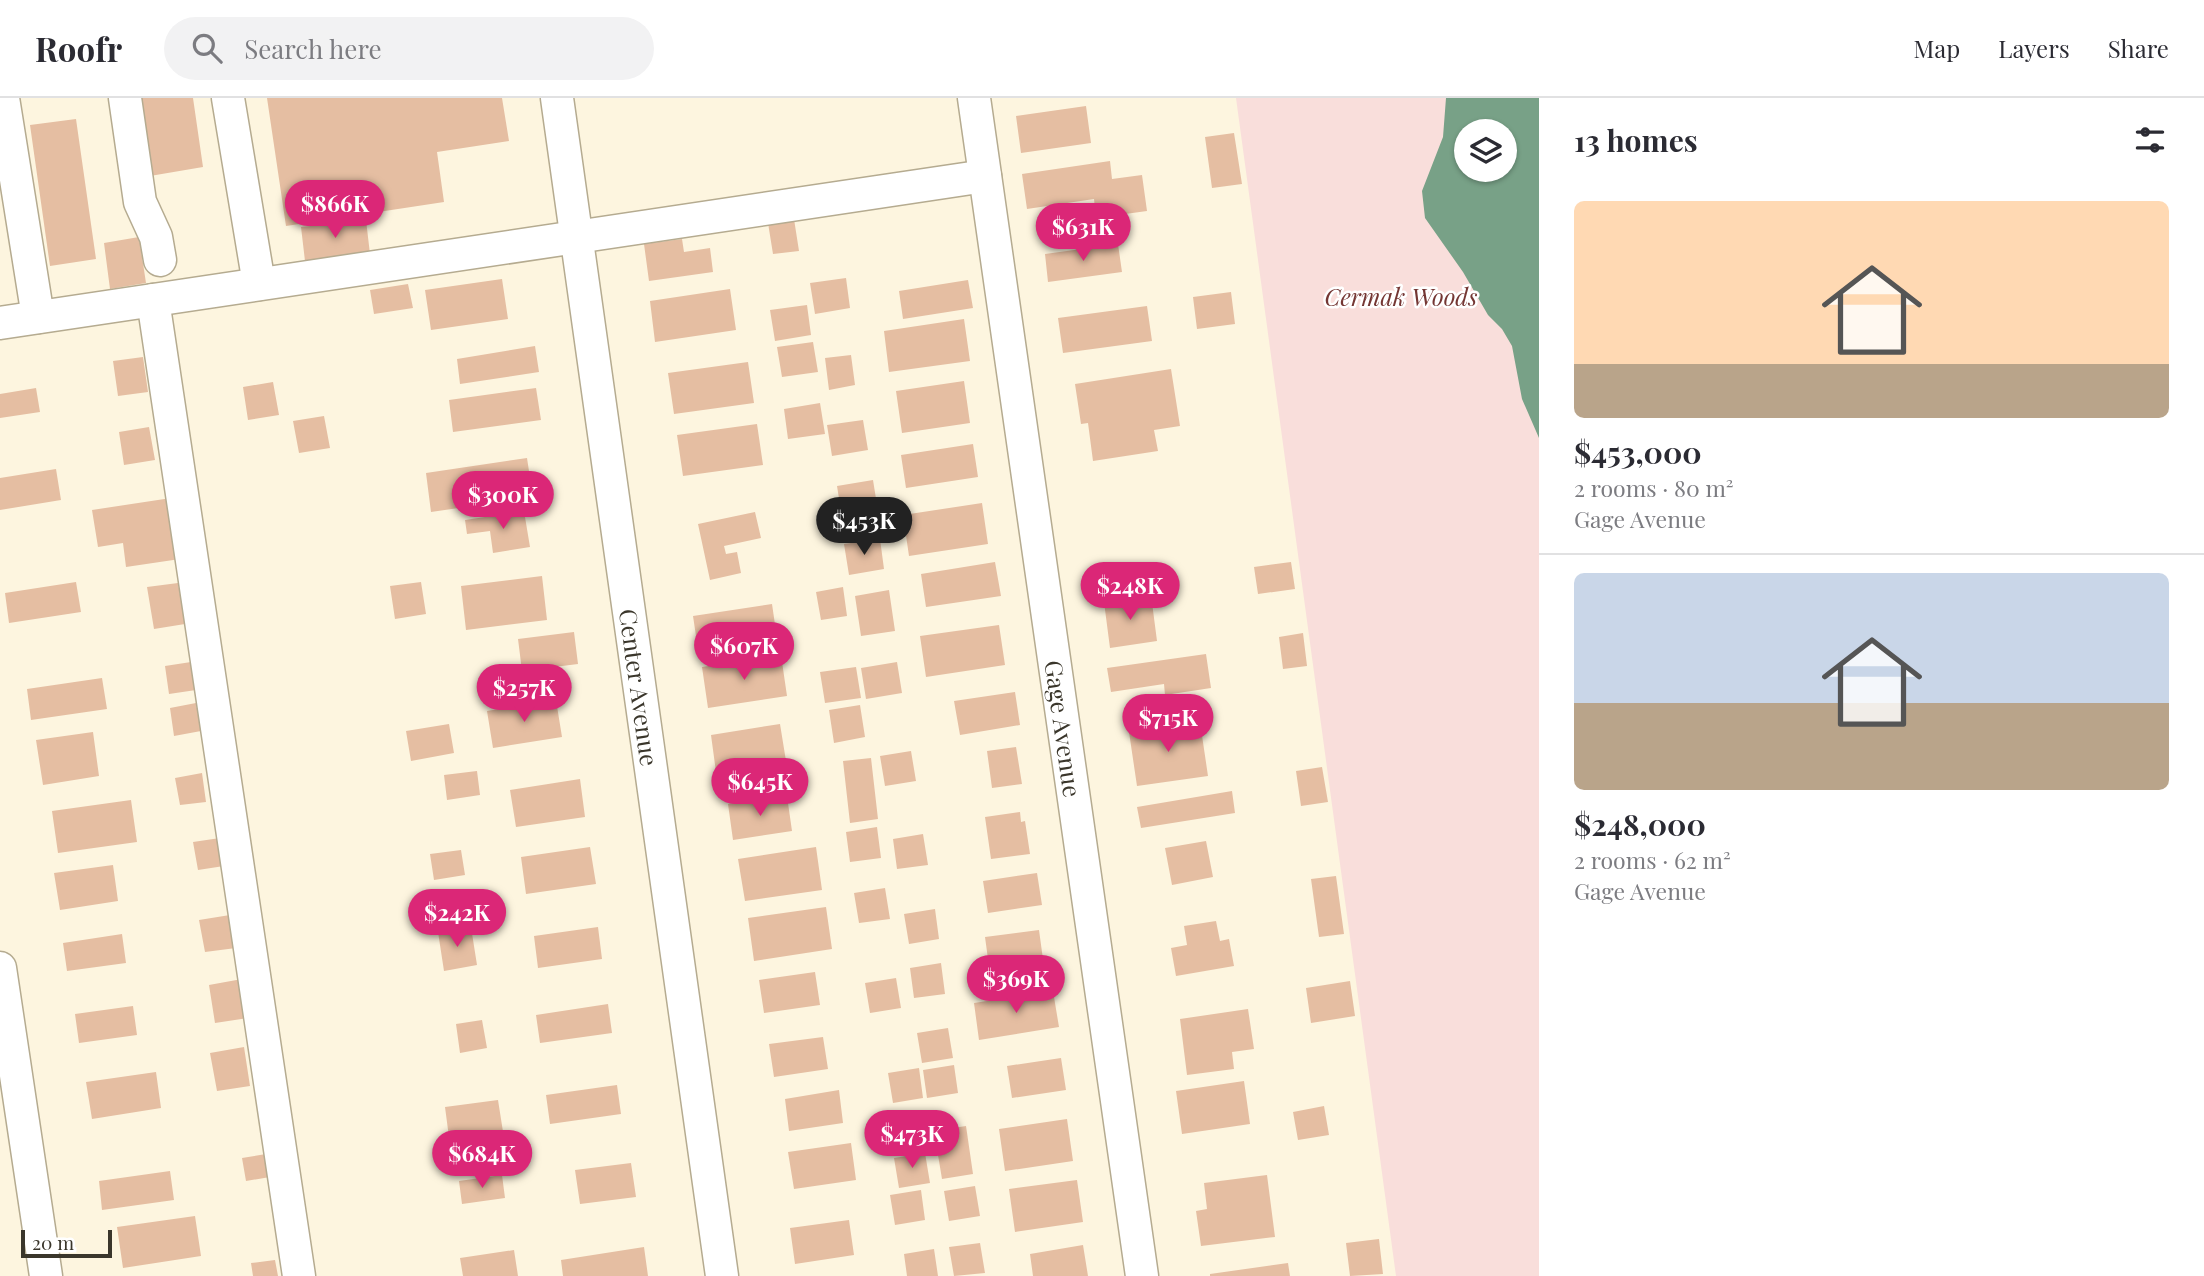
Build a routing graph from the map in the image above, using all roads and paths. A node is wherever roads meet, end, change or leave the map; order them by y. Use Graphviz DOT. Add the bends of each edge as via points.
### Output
graph roads {
  1 [pos="3,98"];
  2 [pos="125,98"];
  3 [pos="228,98"];
  4 [pos="557,98"];
  5 [pos="974,98"];
  6 [pos="985,176"];
  7 [pos="576,237"];
  8 [pos="160,260"];
  9 [pos="259,285"];
  10 [pos="153,300"];
  11 [pos="38,317"];
  12 [pos="0,323"];
  13 [pos="0,968"];
  14 [pos="46,1276"];
  15 [pos="299,1276"];
  16 [pos="722,1276"];
  17 [pos="1142,1276"];
  1 -- 11 [label="street"];
  2 -- 8 [label="street" via="140,202 156,237"];
  3 -- 9 [label="street"];
  4 -- 7 [label="street, Center Avenue"];
  5 -- 6 [label="street, Gage Avenue"];
  6 -- 7 [label="street"];
  6 -- 17 [label="street, Gage Avenue"];
  7 -- 9 [label="street"];
  7 -- 16 [label="street, Center Avenue"];
  9 -- 10 [label="street"];
  10 -- 11 [label="street"];
  10 -- 15 [label="street"];
  11 -- 12 [label="street"];
  13 -- 14 [label="street"];
}
